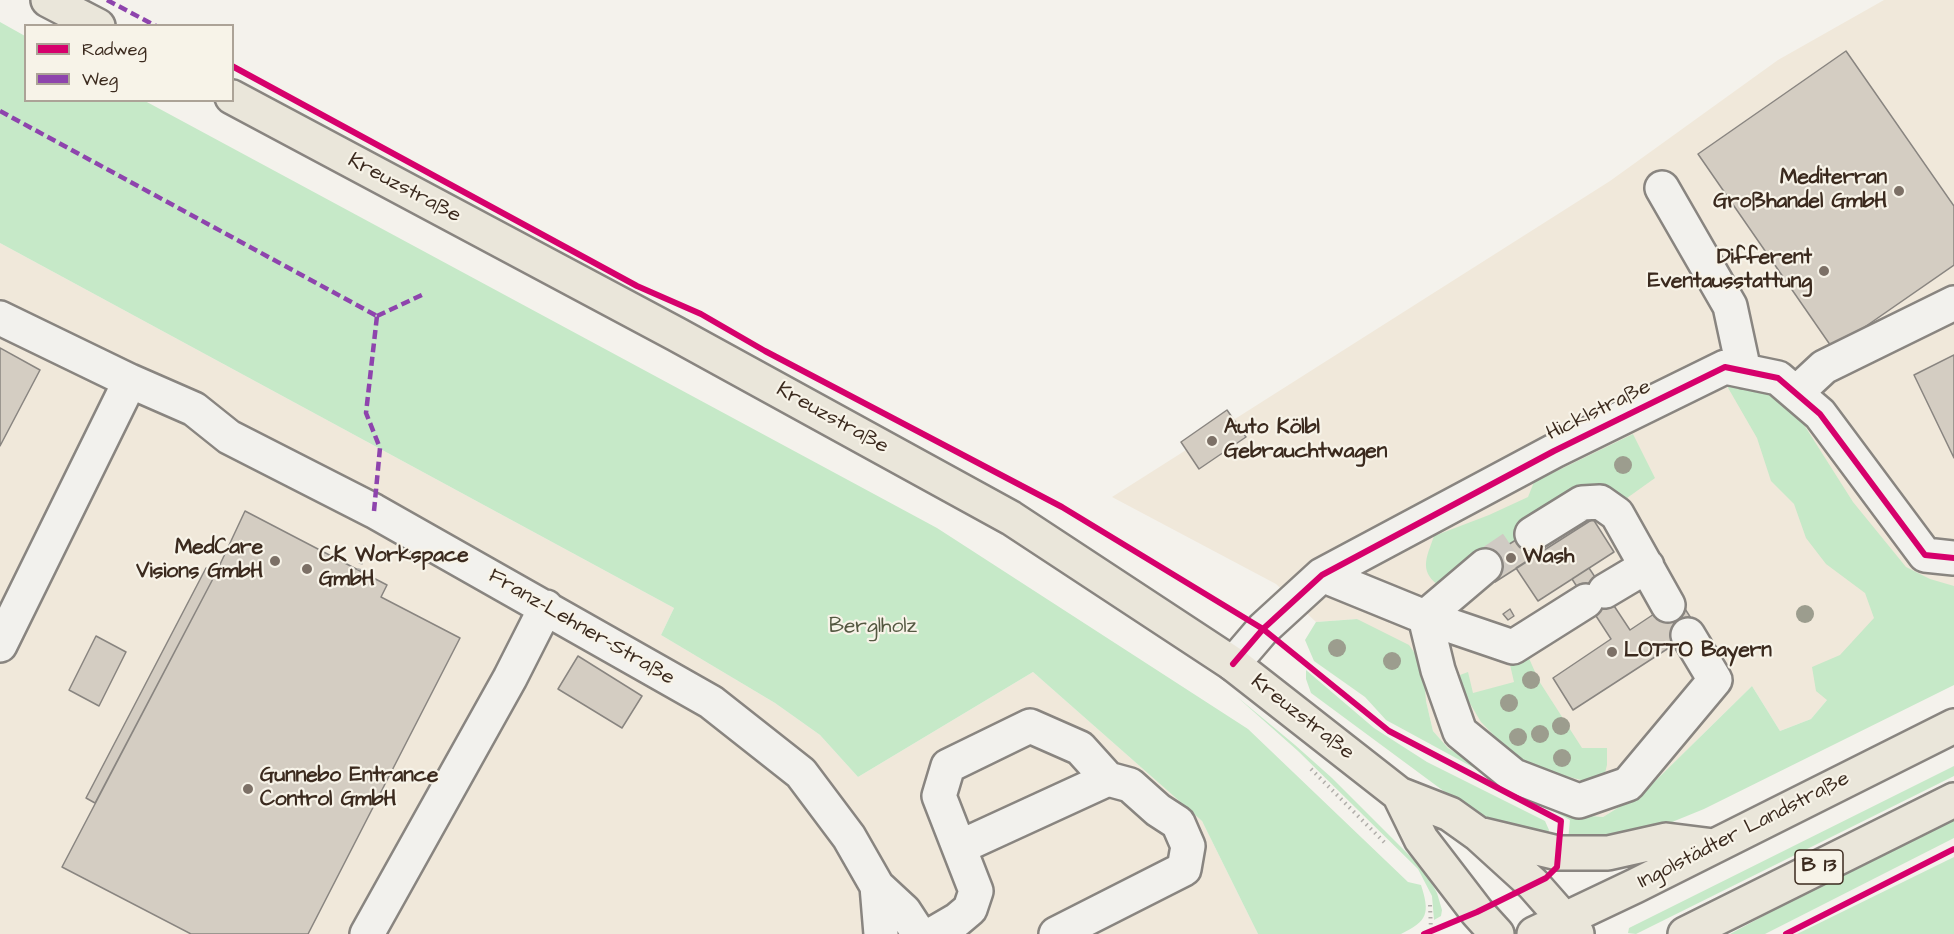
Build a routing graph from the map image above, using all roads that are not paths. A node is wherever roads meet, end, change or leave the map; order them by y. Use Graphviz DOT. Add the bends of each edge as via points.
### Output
graph roads {
  1 [pos="48,0"];
  2 [pos="94,24"];
  3 [pos="234,98"];
  4 [pos="1662,188"];
  5 [pos="1954,303"];
  6 [pos="0,318"];
  7 [pos="1743,371"];
  8 [pos="130,381"];
  9 [pos="1796,393"];
  10 [pos="1532,534"];
  11 [pos="1954,558"];
  12 [pos="1485,566"];
  13 [pos="1647,566"];
  14 [pos="1322,574"];
  15 [pos="1668,605"];
  16 [pos="546,607"];
  17 [pos="1425,617"];
  18 [pos="1688,635"];
  19 [pos="0,645"];
  20 [pos="1233,664"];
  21 [pos="1954,726"];
  22 [pos="1108,779"];
  23 [pos="1399,794"];
  24 [pos="1954,800"];
  25 [pos="1478,834"];
  26 [pos="1714,846"];
  27 [pos="960,847"];
  28 [pos="877,886"];
  29 [pos="1570,927"];
  30 [pos="367,934"];
  31 [pos="881,934"];
  32 [pos="919,934"];
  33 [pos="933,934"];
  34 [pos="1056,934"];
  35 [pos="1497,934"];
  36 [pos="1534,934"];
  37 [pos="1685,934"];
  1 -- 2 [label="main road"];
  3 -- 20 [label="main road, Kreuzstraße" via="1011,518"];
  4 -- 7 [label="street" via="1730,306"];
  5 -- 9 [label="street" via="1824,368"];
  6 -- 8 [label="street, Franz-Lehner-Straße"];
  7 -- 9 [label="street, Hicklstraße" via="1778,378"];
  7 -- 14 [label="street, Hicklstraße" via="1725,367 1554,451"];
  8 -- 16 [label="street, Franz-Lehner-Straße" via="194,409 229,437 374,511"];
  8 -- 19 [label="street"];
  9 -- 11 [label="street, Hicklstraße" via="1820,414 1925,555"];
  10 -- 13 [label="street" via="1582,503 1600,502 1617,514"];
  12 -- 17 [label="street"];
  13 -- 15 [label="street"];
  13 -- 17 [label="street" via="1513,646"];
  14 -- 17 [label="street"];
  14 -- 20 [label="street, Hicklstraße" via="1263,629"];
  16 -- 28 [label="street, Franz-Lehner-Straße" via="711,702 801,773 849,837"];
  16 -- 30 [label="street"];
  17 -- 18 [label="street" via="1460,732 1514,776 1579,801 1628,784 1715,680"];
  20 -- 23 [label="main road, Kreuzstraße"];
  21 -- 26 [label="main road, Ingolstädter Landstraße"];
  22 -- 27 [label="street"];
  22 -- 27 [label="street" via="1080,748 1030,726 948,766 939,796"];
  22 -- 34 [label="street" via="1130,785 1178,823 1188,846 1184,869"];
  23 -- 25 [label="main road, Kreuzstraße" via="1450,814"];
  23 -- 35 [label="main road, Kreuzstraße" via="1421,839"];
  24 -- 37 [label="main road, B 13"];
  25 -- 26 [label="main road, Kreuzstraße" via="1558,853 1608,854 1666,840"];
  25 -- 29 [label="main road, Kreuzstraße" via="1533,884"];
  26 -- 29 [label="main road, Ingolstädter Landstraße"];
  27 -- 33 [label="street" via="976,891 970,909"];
  28 -- 31 [label="street, Franz-Lehner-Straße"];
  28 -- 32 [label="street, Franz-Lehner-Straße" via="903,911"];
  29 -- 36 [label="main road, Ingolstädter Landstraße"];
}
